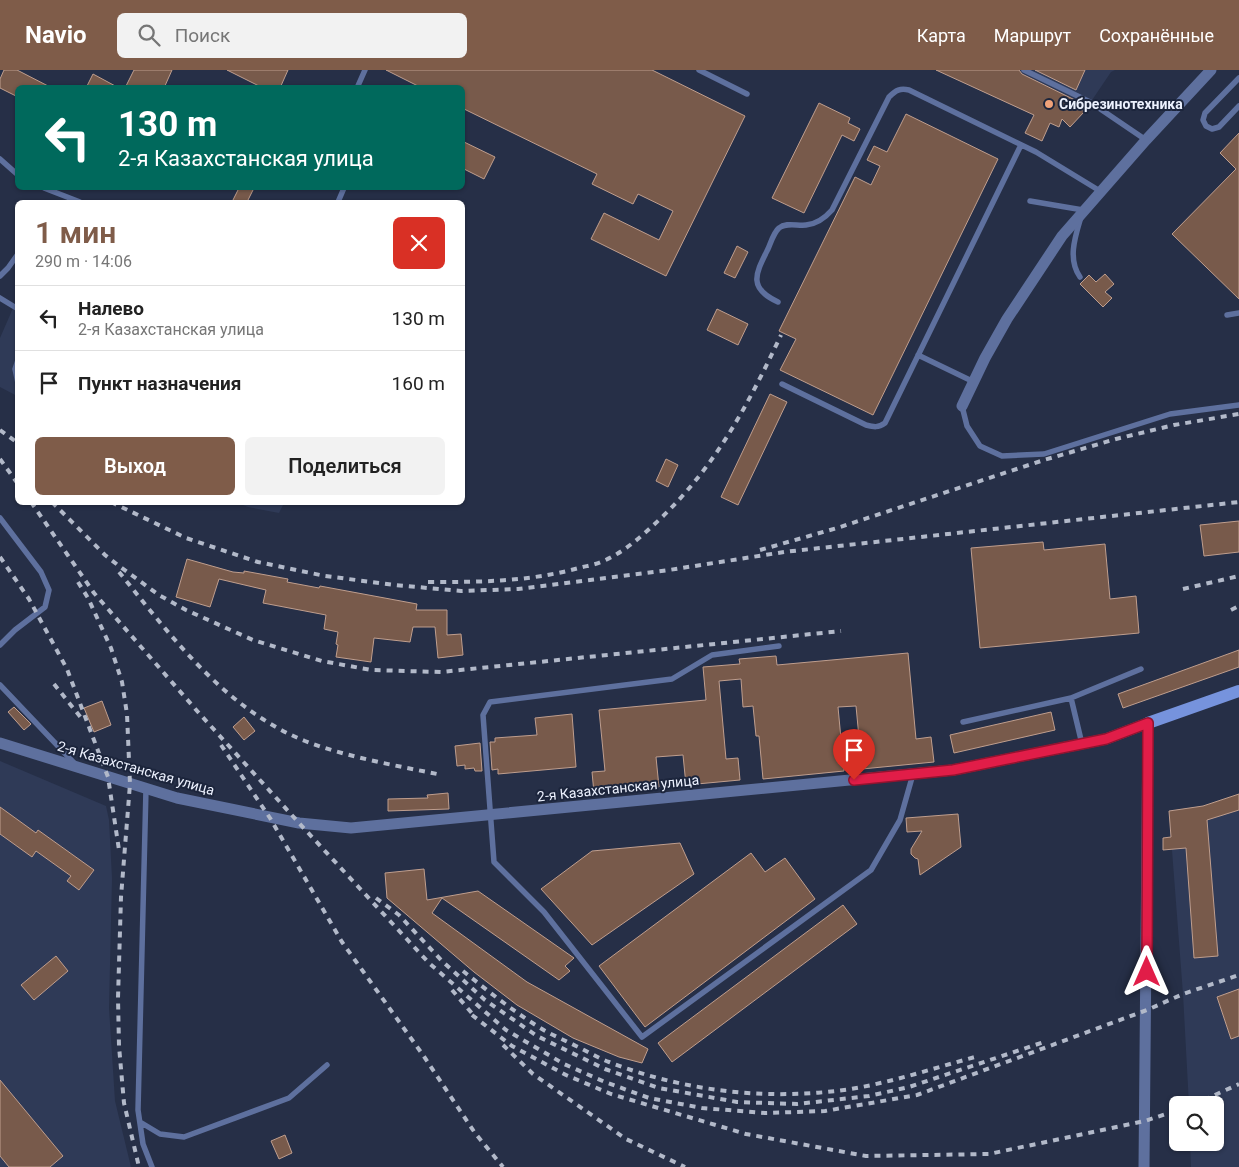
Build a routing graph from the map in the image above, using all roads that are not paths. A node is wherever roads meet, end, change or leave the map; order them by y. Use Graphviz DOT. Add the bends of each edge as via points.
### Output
graph roads {
  1 [pos="365,70"];
  2 [pos="699,70"];
  3 [pos="1024,70"];
  4 [pos="1212,70"];
  5 [pos="1239,78"];
  6 [pos="358,85"];
  7 [pos="747,94"];
  8 [pos="1239,106"];
  9 [pos="1146,140"];
  10 [pos="1021,144"];
  11 [pos="0,159"];
  12 [pos="15,173"];
  13 [pos="49,190"];
  14 [pos="1100,191"];
  15 [pos="74,200"];
  16 [pos="1030,201"];
  17 [pos="1083,210"];
  18 [pos="15,258"];
  19 [pos="0,276"];
  20 [pos="1080,277"];
  21 [pos="0,298"];
  22 [pos="778,302"];
  23 [pos="15,307"];
  24 [pos="1239,313"];
  25 [pos="1227,315"];
  26 [pos="918,354"];
  27 [pos="974,382"];
  28 [pos="782,384"];
  29 [pos="1239,405"];
  30 [pos="962,406"];
  31 [pos="0,518"];
  32 [pos="0,645"];
  33 [pos="779,646"];
  34 [pos="1141,669"];
  35 [pos="0,685"];
  36 [pos="1239,691"];
  37 [pos="1071,698"];
  38 [pos="963,722"];
  39 [pos="1148,723"];
  40 [pos="0,743"];
  41 [pos="1082,744"];
  42 [pos="78,768"];
  43 [pos="913,774"];
  44 [pos="146,789"];
  45 [pos="490,815"];
  46 [pos="327,1065"];
  47 [pos="140,1122"];
  48 [pos="152,1167"];
  49 [pos="1144,1167"];
  1 -- 6 [label="lane"];
  2 -- 7 [label="lane"];
  3 -- 9 [label="lane" via="1090,102"];
  4 -- 9 [label="street"];
  5 -- 8 [label="lane" via="1205,113 1203,120 1212,129 1219,127"];
  9 -- 14 [label="street"];
  10 -- 14 [label="lane"];
  10 -- 22 [label="lane" via="910,90 901,88 895,91 832,210 816,223 777,229 756,282 760,290"];
  10 -- 26 [label="lane"];
  11 -- 12 [label="lane"];
  13 -- 15 [label="lane"];
  14 -- 17 [label="street"];
  16 -- 17 [label="lane"];
  17 -- 20 [label="lane" via="1073,258"];
  17 -- 27 [label="street" via="1008,318"];
  18 -- 19 [label="lane"];
  21 -- 23 [label="lane"];
  24 -- 25 [label="lane"];
  26 -- 27 [label="lane"];
  26 -- 28 [label="lane" via="885,423 880,426 866,425"];
  27 -- 30 [label="street"];
  29 -- 30 [label="lane" via="1170,414 1044,454 1002,456 980,446 968,426"];
  31 -- 32 [label="lane" via="41,572 49,590 45,607"];
  33 -- 45 [label="lane" via="712,655 672,679 490,702 482,716"];
  34 -- 37 [label="lane"];
  35 -- 42 [label="lane"];
  36 -- 39 [label="street, 2-я Казахстанская улица"];
  37 -- 38 [label="lane"];
  37 -- 41 [label="lane"];
  39 -- 41 [label="street, 2-я Казахстанская улица" via="1106,739"];
  39 -- 49 [label="street"];
  40 -- 42 [label="street, 2-я Казахстанская улица"];
  41 -- 43 [label="street, 2-я Казахстанская улица" via="953,770"];
  42 -- 44 [label="street, 2-я Казахстанская улица"];
  43 -- 45 [label="street, 2-я Казахстанская улица"];
  43 -- 45 [label="lane" via="900,820 871,870 642,1037 544,912 494,862"];
  44 -- 45 [label="street, 2-я Казахстанская улица" via="280,820 350,828"];
  44 -- 47 [label="lane"];
  46 -- 47 [label="lane" via="289,1098 184,1137 160,1134"];
  47 -- 48 [label="lane" via="143,1144"];
}
